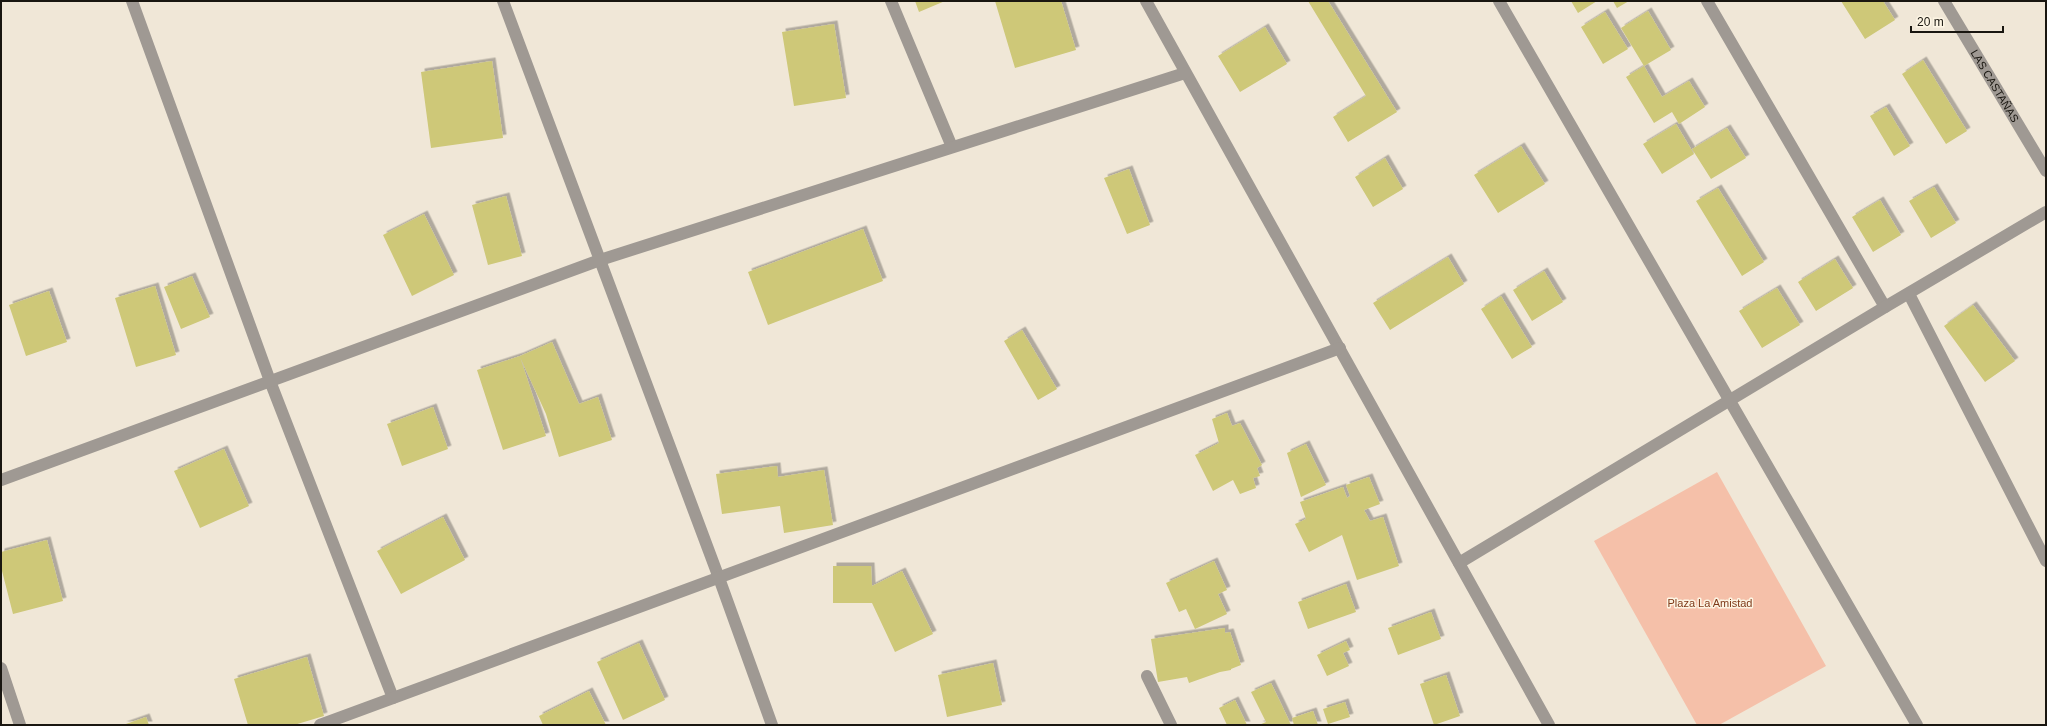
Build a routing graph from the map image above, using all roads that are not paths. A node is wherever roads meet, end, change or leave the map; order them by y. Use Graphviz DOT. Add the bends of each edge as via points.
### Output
graph roads {
  1 [pos="132,1"];
  2 [pos="503,1"];
  3 [pos="891,1"];
  4 [pos="1146,1"];
  5 [pos="1498,1"];
  6 [pos="1707,1"];
  7 [pos="1944,1"];
  8 [pos="1185,73"];
  9 [pos="952,147"];
  10 [pos="2046,171"];
  11 [pos="2046,212"];
  12 [pos="600,260"];
  13 [pos="1909,294"];
  14 [pos="1884,307"];
  15 [pos="1340,348"];
  16 [pos="270,381"];
  17 [pos="1728,401"];
  18 [pos="1,480"];
  19 [pos="2046,561"];
  20 [pos="1459,563"];
  21 [pos="719,578"];
  22 [pos="1,668"];
  23 [pos="1147,676"];
  24 [pos="393,698"];
  25 [pos="20,725"];
  26 [pos="320,725"];
  27 [pos="772,725"];
  28 [pos="1171,725"];
  29 [pos="1549,725"];
  30 [pos="1917,725"];
  1 -- 16 [label="street"];
  2 -- 12 [label="street"];
  3 -- 9 [label="street"];
  4 -- 8 [label="street"];
  5 -- 17 [label="street"];
  6 -- 14 [label="street"];
  7 -- 10 [label="street, LAS CASTAÑAS"];
  8 -- 9 [label="street"];
  8 -- 15 [label="street"];
  9 -- 12 [label="street"];
  11 -- 13 [label="street"];
  12 -- 16 [label="street"];
  12 -- 21 [label="street"];
  13 -- 14 [label="street"];
  13 -- 19 [label="street"];
  14 -- 17 [label="street"];
  15 -- 20 [label="street"];
  15 -- 21 [label="street"];
  16 -- 18 [label="street"];
  16 -- 24 [label="street"];
  17 -- 20 [label="street"];
  17 -- 30 [label="street"];
  20 -- 29 [label="street"];
  21 -- 24 [label="street"];
  21 -- 27 [label="street"];
  22 -- 25 [label="street"];
  23 -- 28 [label="street"];
  24 -- 26 [label="street"];
}
